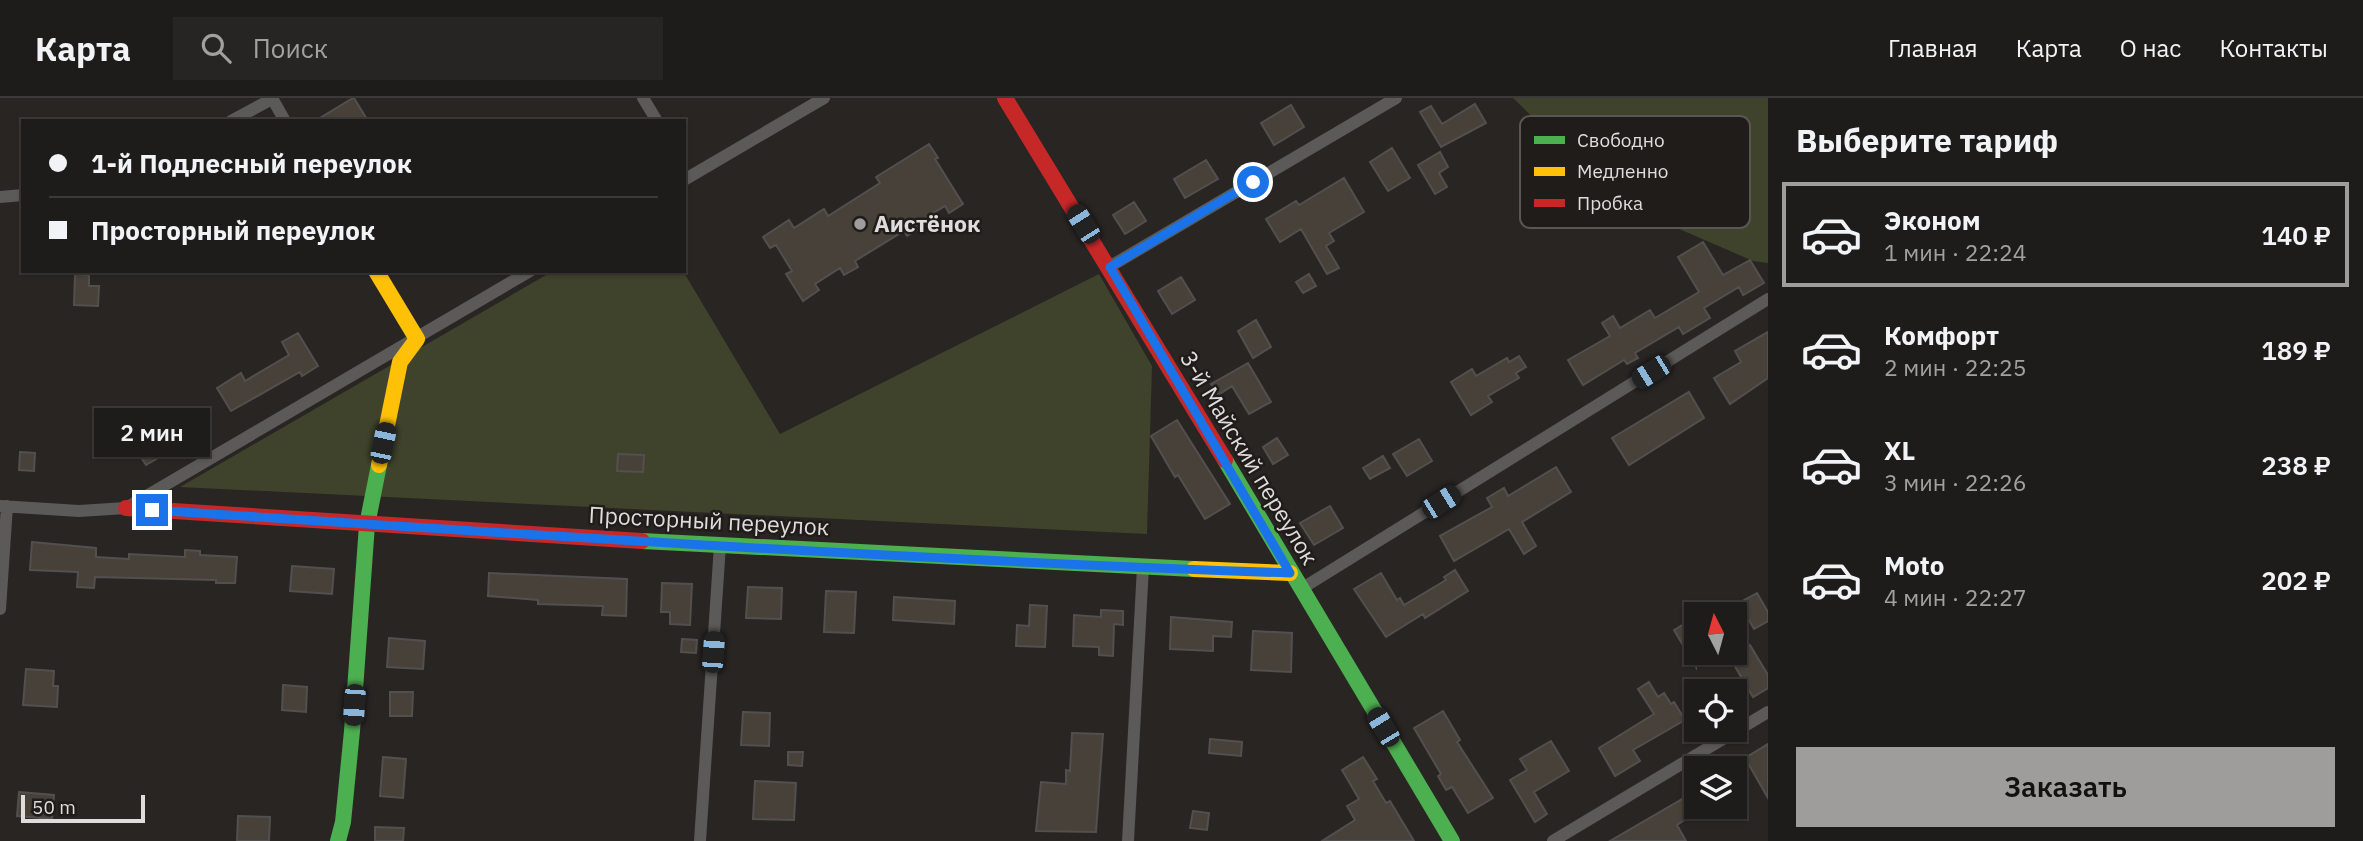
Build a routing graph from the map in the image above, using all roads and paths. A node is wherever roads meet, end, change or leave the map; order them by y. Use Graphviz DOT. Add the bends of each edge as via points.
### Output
graph roads {
  1 [pos="643,98"];
  2 [pos="824,98"];
  3 [pos="1005,98"];
  4 [pos="1396,98"];
  5 [pos="272,99"];
  6 [pos="235,119"];
  7 [pos="284,119"];
  8 [pos="656,119"];
  9 [pos="686,174"];
  10 [pos="21,195"];
  11 [pos="0,197"];
  12 [pos="1110,267"];
  13 [pos="377,273"];
  14 [pos="527,273"];
  15 [pos="1768,299"];
  16 [pos="417,339"];
  17 [pos="3,506"];
  18 [pos="126,508"];
  19 [pos="367,525"];
  20 [pos="720,545"];
  21 [pos="1143,567"];
  22 [pos="1290,573"];
  23 [pos="1301,589"];
  24 [pos="0,609"];
  25 [pos="1768,712"];
  26 [pos="338,841"];
  27 [pos="700,841"];
  28 [pos="1128,841"];
  29 [pos="1451,841"];
  30 [pos="1553,841"];
  1 -- 8 [label="street"];
  2 -- 9 [label="street"];
  3 -- 12 [label="street, 3-й Майский переулок"];
  4 -- 12 [label="street"];
  5 -- 6 [label="street"];
  5 -- 7 [label="street"];
  10 -- 11 [label="street"];
  12 -- 22 [label="street, 3-й Майский переулок"];
  13 -- 16 [label="street"];
  14 -- 16 [label="street"];
  15 -- 23 [label="street"];
  16 -- 18 [label="street"];
  16 -- 19 [label="street" via="400,362"];
  17 -- 18 [label="street" via="79,511"];
  17 -- 24 [label="street"];
  18 -- 19 [label="street, Просторный переулок"];
  19 -- 20 [label="street, Просторный переулок"];
  19 -- 26 [label="street" via="352,730"];
  20 -- 21 [label="street, Просторный переулок"];
  20 -- 27 [label="street"];
  21 -- 22 [label="street, Просторный переулок"];
  21 -- 28 [label="street"];
  22 -- 23 [label="street, 3-й Майский переулок"];
  23 -- 29 [label="street, 3-й Майский переулок"];
  25 -- 30 [label="street"];
}
